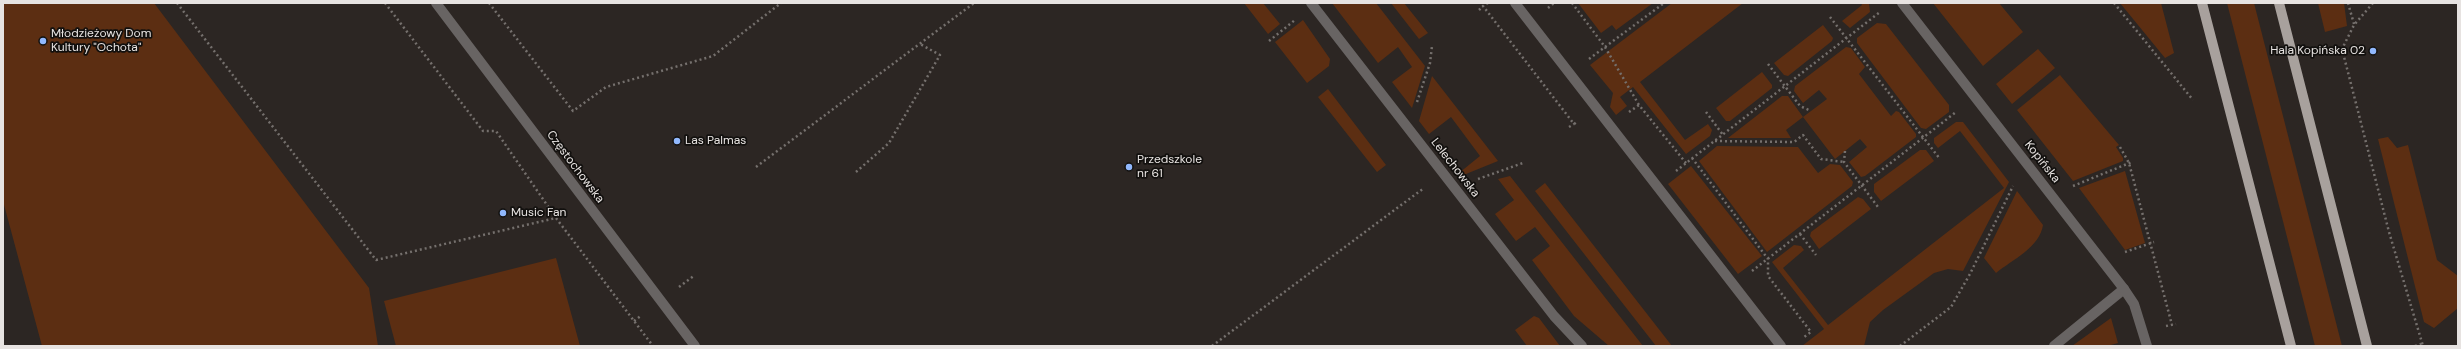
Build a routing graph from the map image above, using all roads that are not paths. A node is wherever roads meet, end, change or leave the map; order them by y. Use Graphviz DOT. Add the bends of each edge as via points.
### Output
graph roads {
  1 [pos="436,3"];
  2 [pos="1311,3"];
  3 [pos="1515,3"];
  4 [pos="1902,3"];
  5 [pos="2202,3"];
  6 [pos="2279,3"];
  7 [pos="2124,289"];
  8 [pos="694,346"];
  9 [pos="1582,346"];
  10 [pos="1781,346"];
  11 [pos="2054,346"];
  12 [pos="2147,346"];
  13 [pos="2291,346"];
  14 [pos="2367,346"];
  1 -- 8 [label="street, Częstochowska"];
  2 -- 9 [label="street, Lelechowska" via="1554,316"];
  3 -- 10 [label="street"];
  4 -- 7 [label="street, Kopińska"];
  5 -- 13 [label="main road"];
  6 -- 14 [label="main road"];
  7 -- 11 [label="street"];
  7 -- 12 [label="street, Kopińska" via="2134,304"];
}
